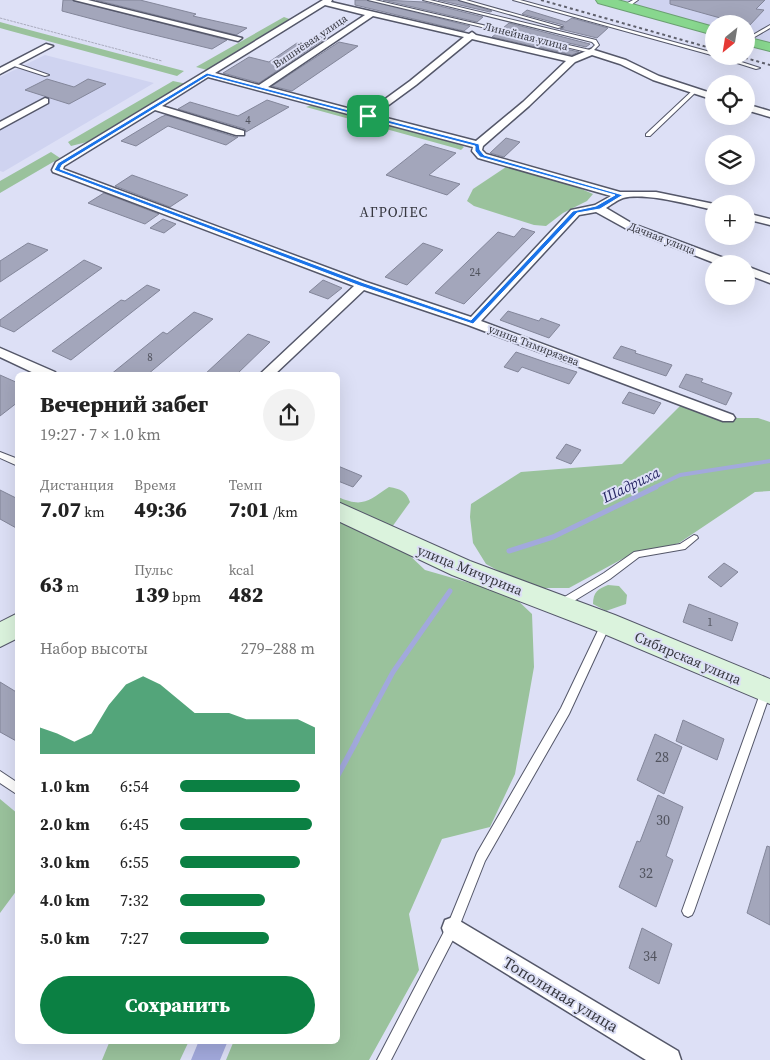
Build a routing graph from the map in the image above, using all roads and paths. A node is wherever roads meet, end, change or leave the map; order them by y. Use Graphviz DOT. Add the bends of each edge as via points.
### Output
graph roads {
  1 [pos="78,0"];
  2 [pos="370,0"];
  3 [pos="425,0"];
  4 [pos="461,0"];
  5 [pos="516,0"];
  6 [pos="603,0"];
  7 [pos="327,1"];
  8 [pos="631,3"];
  9 [pos="373,13"];
  10 [pos="0,18"];
  11 [pos="770,26"];
  12 [pos="705,28"];
  13 [pos="580,33"];
  14 [pos="472,35"];
  15 [pos="755,35"];
  16 [pos="238,38"];
  17 [pos="755,43"];
  18 [pos="49,46"];
  19 [pos="770,47"];
  20 [pos="591,52"];
  21 [pos="705,53"];
  22 [pos="572,60"];
  23 [pos="162,61"];
  24 [pos="13,64"];
  25 [pos="747,65"];
  26 [pos="758,68"];
  27 [pos="0,71"];
  28 [pos="207,74"];
  29 [pos="46,75"];
  30 [pos="260,88"];
  31 [pos="695,91"];
  32 [pos="705,94"];
  33 [pos="45,101"];
  34 [pos="153,106"];
  35 [pos="755,110"];
  36 [pos="770,114"];
  37 [pos="368,116"];
  38 [pos="0,126"];
  39 [pos="240,133"];
  40 [pos="648,135"];
  41 [pos="478,145"];
  42 [pos="620,195"];
  43 [pos="705,205"];
  44 [pos="598,208"];
  45 [pos="755,218"];
  46 [pos="770,222"];
  47 [pos="705,255"];
  48 [pos="755,274"];
  49 [pos="770,280"];
  50 [pos="362,285"];
  51 [pos="473,322"];
  52 [pos="0,352"];
  53 [pos="43,372"];
  54 [pos="269,372"];
  55 [pos="728,418"];
  56 [pos="0,455"];
  57 [pos="15,462"];
  58 [pos="340,512"];
  59 [pos="694,538"];
  60 [pos="559,605"];
  61 [pos="606,623"];
  62 [pos="768,692"];
  63 [pos="0,776"];
  64 [pos="15,788"];
  65 [pos="688,911"];
  66 [pos="453,928"];
  67 [pos="384,1060"];
  68 [pos="669,1060"];
  1 -- 16 [label="street"];
  2 -- 20 [label="lane"];
  3 -- 20 [label="lane" via="594,41 597,45"];
  4 -- 13 [label="lane"];
  5 -- 21 [label="lane"];
  6 -- 8 [label="highway"];
  7 -- 9 [label="street, Линейная улица"];
  7 -- 28 [label="street, улица Тимирязева"];
  8 -- 12 [label="highway"];
  9 -- 14 [label="street, Линейная улица"];
  9 -- 30 [label="street, Вишнёвая улица"];
  10 -- 23 [label="path"];
  11 -- 15 [label="lane"];
  14 -- 22 [label="street, Линейная улица"];
  14 -- 37 [label="street"];
  17 -- 19 [label="highway"];
  18 -- 24 [label="street"];
  20 -- 22 [label="street, Линейная улица"];
  20 -- 31 [label="street"];
  22 -- 41 [label="street"];
  24 -- 27 [label="street"];
  24 -- 29 [label="lane"];
  25 -- 26 [label="lane"];
  28 -- 30 [label="street"];
  28 -- 34 [label="street, улица Тимирязева"];
  30 -- 37 [label="street"];
  31 -- 32 [label="street"];
  31 -- 40 [label="lane"];
  33 -- 38 [label="street"];
  34 -- 39 [label="street"];
  34 -- 50 [label="street, улица Тимирязева" via="60,164 56,170"];
  35 -- 36 [label="street"];
  37 -- 41 [label="street"];
  41 -- 42 [label="street" via="477,151 482,156"];
  42 -- 43 [label="street" via="669,196"];
  42 -- 44 [label="street"];
  44 -- 47 [label="street, Дачная улица" via="629,226"];
  44 -- 51 [label="street" via="575,212"];
  45 -- 46 [label="street"];
  48 -- 49 [label="street"];
  50 -- 51 [label="street, улица Тимирязева"];
  50 -- 54 [label="street"];
  51 -- 55 [label="street, улица Тимирязева"];
  52 -- 53 [label="street"];
  56 -- 57 [label="lane"];
  58 -- 60 [label="street, улица Мичурина" via="461,568"];
  59 -- 60 [label="lane" via="682,547 637,554"];
  60 -- 61 [label="street, улица Мичурина"];
  61 -- 62 [label="street, Сибирская улица"];
  61 -- 66 [label="lane" via="565,711 482,857"];
  62 -- 65 [label="lane"];
  63 -- 64 [label="lane"];
  66 -- 67 [label="lane"];
  66 -- 68 [label="street, Тополиная улица"];
}
